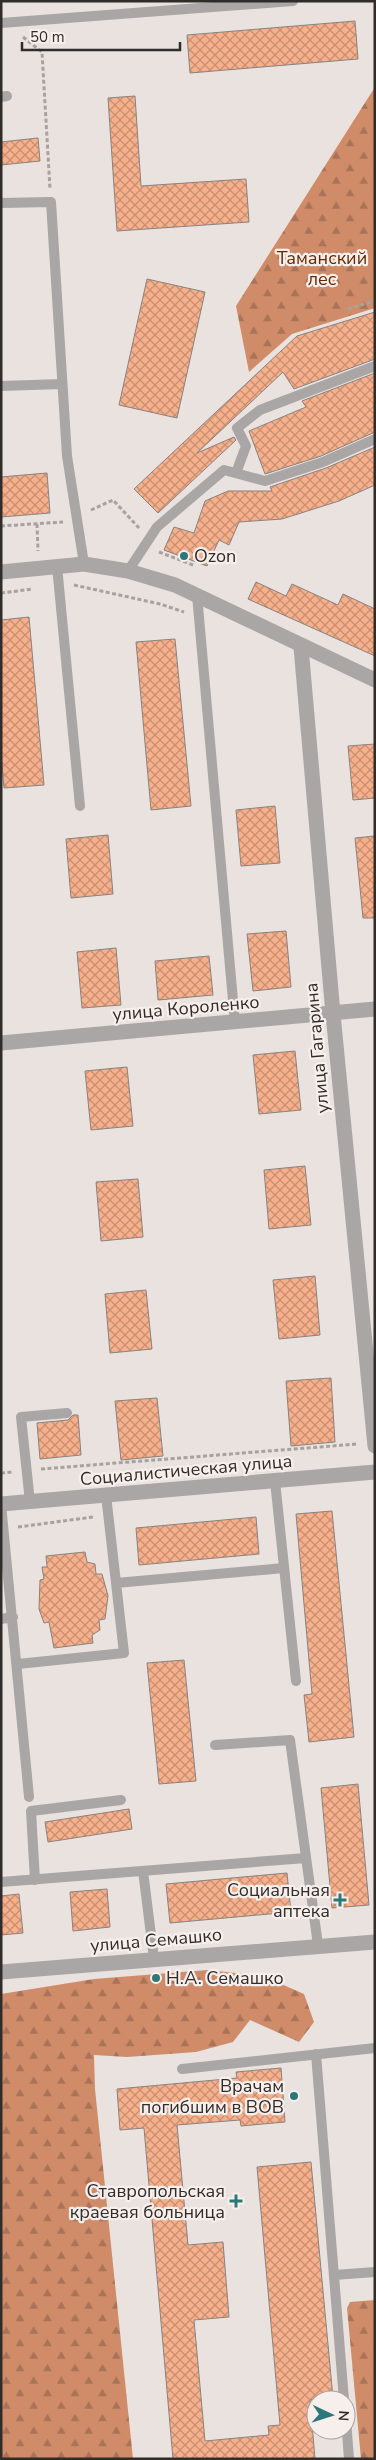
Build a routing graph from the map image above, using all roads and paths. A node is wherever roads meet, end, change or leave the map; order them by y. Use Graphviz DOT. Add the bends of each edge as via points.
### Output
graph roads {
  1 [pos="293,1"];
  2 [pos="2,23"];
  3 [pos="51,202"];
  4 [pos="1,203"];
  5 [pos="375,300"];
  6 [pos="348,309"];
  7 [pos="375,366"];
  8 [pos="62,384"];
  9 [pos="1,386"];
  10 [pos="375,439"];
  11 [pos="236,474"];
  12 [pos="77,520"];
  13 [pos="1,526"];
  14 [pos="148,540"];
  15 [pos="84,564"];
  16 [pos="193,565"];
  17 [pos="57,566"];
  18 [pos="128,571"];
  19 [pos="1,572"];
  20 [pos="35,589"];
  21 [pos="1,593"];
  22 [pos="197,595"];
  23 [pos="302,647"];
  24 [pos="375,680"];
  25 [pos="80,806"];
  26 [pos="375,1009"];
  27 [pos="333,1014"];
  28 [pos="235,1023"];
  29 [pos="1,1043"];
  30 [pos="67,1413"];
  31 [pos="375,1444"];
  32 [pos="26,1471"];
  33 [pos="375,1472"];
  34 [pos="1,1473"];
  35 [pos="275,1481"];
  36 [pos="106,1495"];
  37 [pos="30,1502"];
  38 [pos="1,1504"];
  39 [pos="284,1568"];
  40 [pos="116,1583"];
  41 [pos="13,1617"];
  42 [pos="1,1619"];
  43 [pos="18,1664"];
  44 [pos="296,1681"];
  45 [pos="214,1745"];
  46 [pos="29,1797"];
  47 [pos="122,1800"];
  48 [pos="306,1858"];
  49 [pos="144,1871"];
  50 [pos="35,1880"];
  51 [pos="1,1882"];
  52 [pos="375,1942"];
  53 [pos="318,1945"];
  54 [pos="154,1959"];
  55 [pos="1,1972"];
  56 [pos="375,2048"];
  57 [pos="316,2054"];
  58 [pos="182,2069"];
  59 [pos="375,2272"];
  60 [pos="334,2275"];
  61 [pos="343,2390"];
  62 [pos="348,2440"];
  63 [pos="349,2459"];
  1 -- 2 [label="lane"];
  2 -- 3 [label="path" via="42,52"];
  3 -- 4 [label="lane"];
  3 -- 8 [label="lane"];
  5 -- 6 [label="path"];
  7 -- 11 [label="lane" via="260,410 237,428 246,446"];
  8 -- 9 [label="lane"];
  8 -- 12 [label="lane" via="66,456"];
  10 -- 11 [label="lane" via="324,462 265,481"];
  11 -- 14 [label="lane" via="224,470 157,527"];
  12 -- 13 [label="path"];
  12 -- 14 [label="path" via="96,506 113,500"];
  12 -- 15 [label="lane"];
  14 -- 16 [label="path" via="156,550"];
  14 -- 18 [label="lane"];
  15 -- 17 [label="street"];
  15 -- 18 [label="street"];
  17 -- 19 [label="street"];
  17 -- 25 [label="lane"];
  18 -- 22 [label="street"];
  20 -- 21 [label="path"];
  22 -- 23 [label="street"];
  22 -- 28 [label="lane"];
  23 -- 24 [label="street"];
  23 -- 27 [label="street, улица Гагарина"];
  26 -- 27 [label="street, улица Короленко"];
  27 -- 28 [label="street, улица Короленко"];
  27 -- 31 [label="street, улица Гагарина"];
  28 -- 29 [label="street, улица Короленко"];
  30 -- 32 [label="lane" via="21,1417"];
  31 -- 32 [label="path"];
  32 -- 34 [label="path"];
  32 -- 37 [label="lane"];
  33 -- 35 [label="street, Социалистическая улица"];
  35 -- 36 [label="street, Социалистическая улица"];
  35 -- 39 [label="lane"];
  36 -- 37 [label="street, Социалистическая улица"];
  36 -- 40 [label="lane"];
  37 -- 38 [label="street, Социалистическая улица"];
  38 -- 41 [label="lane"];
  39 -- 40 [label="lane"];
  39 -- 44 [label="lane"];
  40 -- 43 [label="lane" via="124,1653"];
  41 -- 42 [label="lane"];
  41 -- 43 [label="lane"];
  43 -- 46 [label="lane"];
  45 -- 48 [label="lane" via="290,1740"];
  47 -- 50 [label="lane" via="30,1811"];
  48 -- 49 [label="lane"];
  48 -- 53 [label="lane"];
  49 -- 50 [label="lane"];
  49 -- 54 [label="lane"];
  50 -- 51 [label="lane"];
  52 -- 53 [label="street, улица Семашко"];
  53 -- 54 [label="street, улица Семашко"];
  54 -- 55 [label="street, улица Семашко"];
  56 -- 57 [label="lane"];
  57 -- 58 [label="lane"];
  57 -- 60 [label="lane"];
  59 -- 60 [label="lane"];
  60 -- 61 [label="lane"];
  62 -- 63 [label="lane"];
}
